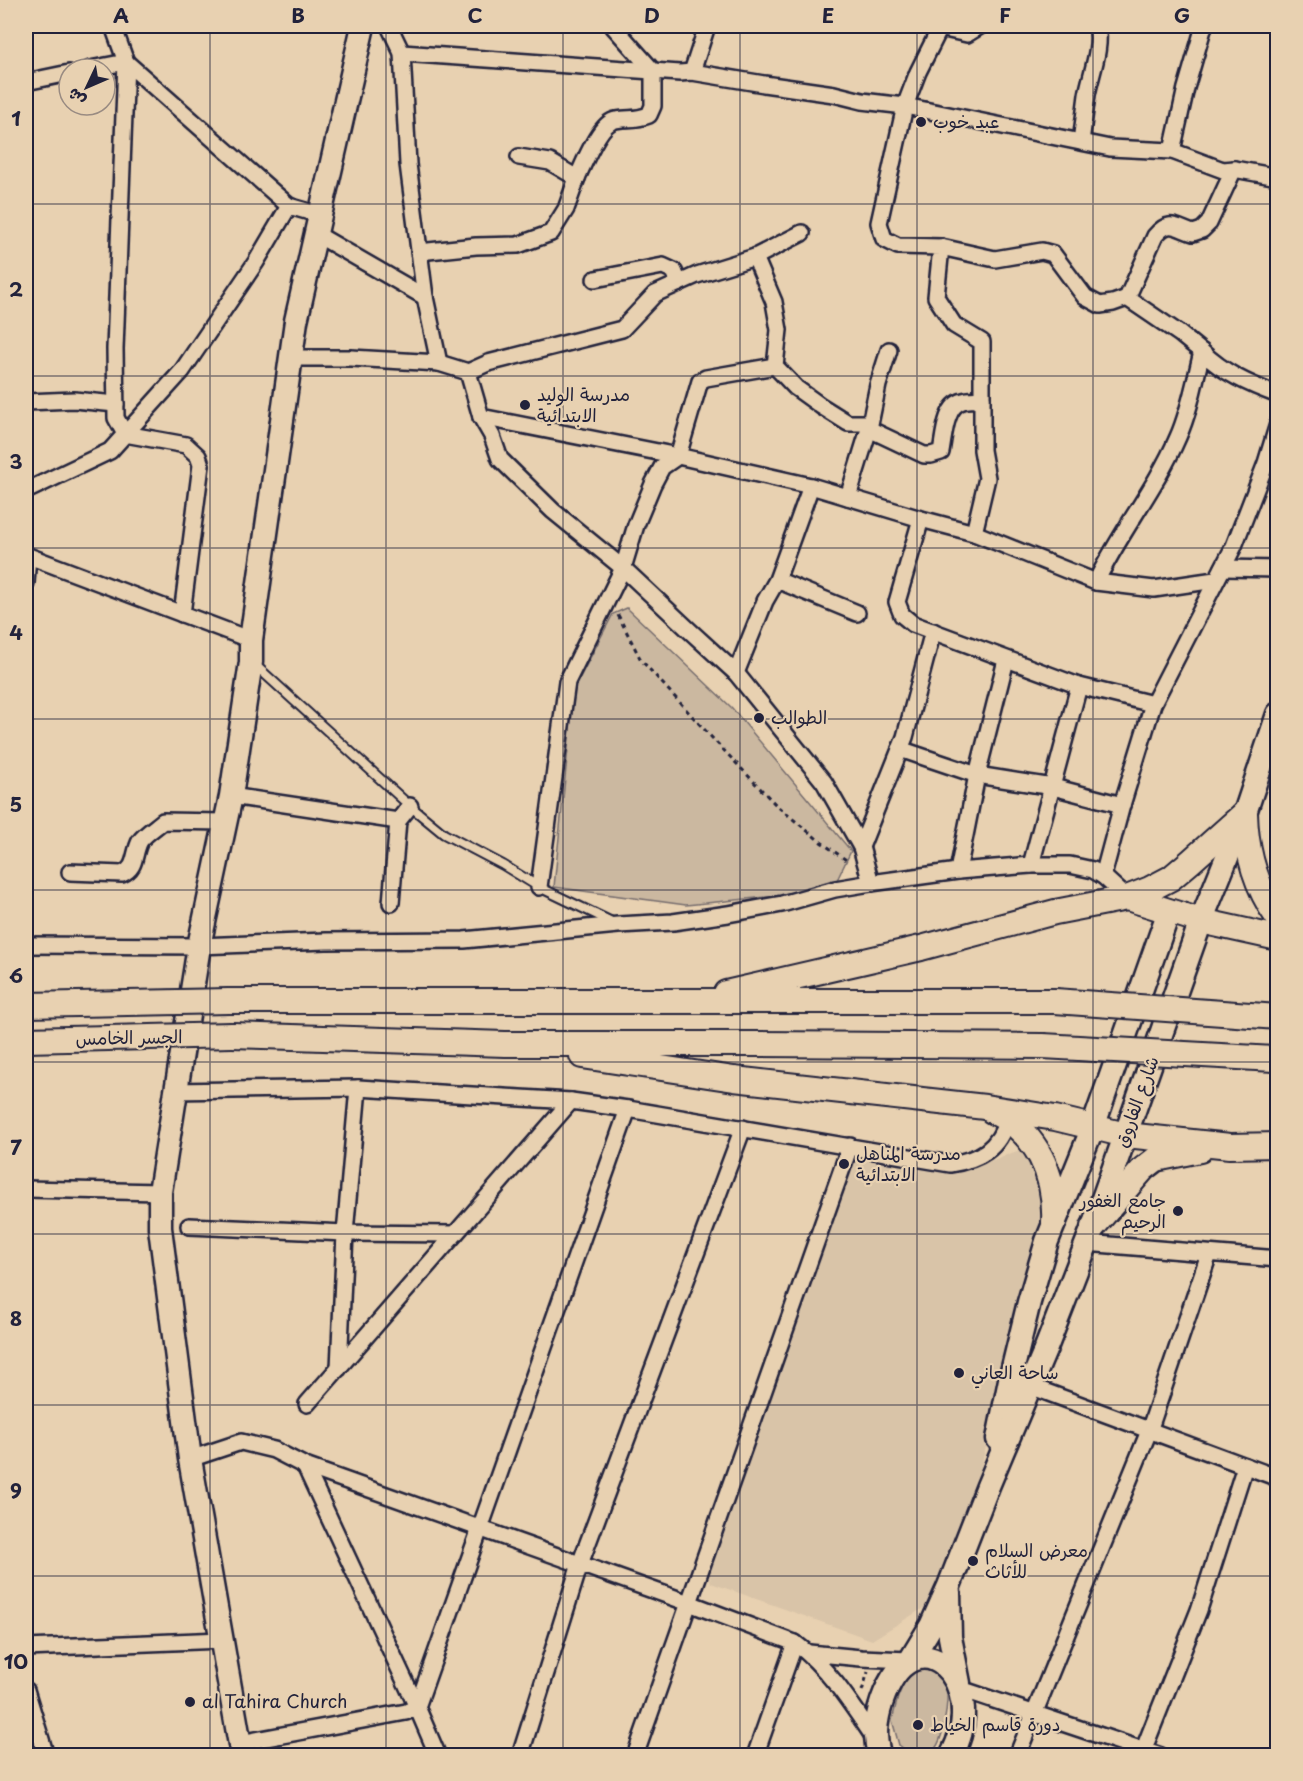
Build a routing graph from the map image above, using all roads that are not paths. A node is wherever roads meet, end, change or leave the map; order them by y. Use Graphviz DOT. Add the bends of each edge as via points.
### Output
graph roads {
  1 [pos="113,26"];
  2 [pos="363,26"];
  3 [pos="388,26"];
  4 [pos="613,26"];
  5 [pos="707,26"];
  6 [pos="980,26"];
  7 [pos="1097,26"];
  8 [pos="1204,26"];
  9 [pos="941,27"];
  10 [pos="402,53"];
  11 [pos="126,62"];
  12 [pos="117,64"];
  13 [pos="653,71"];
  14 [pos="693,72"];
  15 [pos="57,76"];
  16 [pos="26,82"];
  17 [pos="905,106"];
  18 [pos="1081,142"];
  19 [pos="1172,151"];
  20 [pos="519,157"];
  21 [pos="1234,169"];
  22 [pos="1278,177"];
  23 [pos="577,178"];
  24 [pos="289,206"];
  25 [pos="318,225"];
  26 [pos="802,233"];
  27 [pos="941,247"];
  28 [pos="419,252"];
  29 [pos="755,257"];
  30 [pos="595,279"];
  31 [pos="679,283"];
  32 [pos="425,297"];
  33 [pos="1127,298"];
  34 [pos="889,350"];
  35 [pos="1202,352"];
  36 [pos="290,358"];
  37 [pos="440,363"];
  38 [pos="775,366"];
  39 [pos="468,372"];
  40 [pos="1278,394"];
  41 [pos="982,399"];
  42 [pos="26,402"];
  43 [pos="116,404"];
  44 [pos="481,417"];
  45 [pos="1278,424"];
  46 [pos="869,426"];
  47 [pos="125,434"];
  48 [pos="678,456"];
  49 [pos="811,486"];
  50 [pos="26,491"];
  51 [pos="848,497"];
  52 [pos="921,519"];
  53 [pos="974,533"];
  54 [pos="27,555"];
  55 [pos="623,568"];
  56 [pos="1278,569"];
  57 [pos="1219,574"];
  58 [pos="777,580"];
  59 [pos="1096,582"];
  60 [pos="26,583"];
  61 [pos="857,613"];
  62 [pos="183,614"];
  63 [pos="933,631"];
  64 [pos="251,651"];
  65 [pos="1006,660"];
  66 [pos="736,672"];
  67 [pos="1079,686"];
  68 [pos="1153,704"];
  69 [pos="1278,714"];
  70 [pos="900,749"];
  71 [pos="977,775"];
  72 [pos="1053,787"];
  73 [pos="231,796"];
  74 [pos="1122,805"];
  75 [pos="410,806"];
  76 [pos="1245,813"];
  77 [pos="224,822"];
  78 [pos="398,822"];
  79 [pos="861,847"];
  80 [pos="1031,865"];
  81 [pos="958,871"];
  82 [pos="70,872"];
  83 [pos="1104,876"];
  84 [pos="871,883"];
  85 [pos="539,887"];
  86 [pos="1127,898"];
  87 [pos="391,903"];
  88 [pos="1169,911"];
  89 [pos="1278,918"];
  90 [pos="1201,921"];
  91 [pos="618,925"];
  92 [pos="1278,938"];
  93 [pos="26,945"];
  94 [pos="199,945"];
  95 [pos="693,1002"];
  96 [pos="26,1005"];
  97 [pos="1278,1017"];
  98 [pos="26,1041"];
  99 [pos="504,1044"];
  100 [pos="1276,1059"];
  101 [pos="358,1088"];
  102 [pos="176,1091"];
  103 [pos="571,1101"];
  104 [pos="985,1107"];
  105 [pos="628,1108"];
  106 [pos="1007,1119"];
  107 [pos="1093,1127"];
  108 [pos="742,1128"];
  109 [pos="1126,1135"];
  110 [pos="1278,1145"];
  111 [pos="850,1146"];
  112 [pos="1230,1146"];
  113 [pos="26,1189"];
  114 [pos="159,1192"];
  115 [pos="1054,1222"];
  116 [pos="189,1226"];
  117 [pos="345,1233"];
  118 [pos="455,1234"];
  119 [pos="1090,1235"];
  120 [pos="1209,1254"];
  121 [pos="1278,1259"];
  122 [pos="339,1368"];
  123 [pos="1030,1386"];
  124 [pos="307,1404"];
  125 [pos="1149,1431"];
  126 [pos="190,1459"];
  127 [pos="305,1466"];
  128 [pos="1245,1466"];
  129 [pos="1278,1478"];
  130 [pos="988,1486"];
  131 [pos="480,1529"];
  132 [pos="580,1564"];
  133 [pos="949,1586"];
  134 [pos="689,1603"];
  135 [pos="222,1640"];
  136 [pos="795,1643"];
  137 [pos="26,1648"];
  138 [pos="809,1653"];
  139 [pos="910,1660"];
  140 [pos="960,1688"];
  141 [pos="26,1690"];
  142 [pos="417,1707"];
  143 [pos="1034,1714"];
  144 [pos="241,1749"];
  145 [pos="877,1749"];
  146 [pos="955,1752"];
  147 [pos="1142,1753"];
  148 [pos="46,1755"];
  149 [pos="438,1755"];
  150 [pos="520,1755"];
  151 [pos="635,1755"];
  152 [pos="755,1755"];
  153 [pos="1017,1755"];
  154 [pos="1161,1755"];
  1 -- 11 [label="street"];
  2 -- 25 [label="main road"];
  3 -- 10 [label="street"];
  4 -- 13 [label="street"];
  5 -- 14 [label="street"];
  6 -- 9 [label="street" via="967,34"];
  7 -- 18 [label="street" via="1096,60"];
  8 -- 19 [label="street"];
  9 -- 17 [label="street"];
  10 -- 13 [label="street"];
  10 -- 28 [label="street" via="408,164"];
  11 -- 12 [label="street"];
  11 -- 24 [label="street"];
  11 -- 43 [label="street"];
  13 -- 14 [label="street"];
  13 -- 23 [label="street" via="653,106 648,115 638,120 614,120 603,128"];
  14 -- 17 [label="street"];
  15 -- 16 [label="street"];
  17 -- 18 [label="street"];
  17 -- 27 [label="street" via="879,223 884,239 897,246"];
  18 -- 19 [label="street" via="1110,148"];
  19 -- 21 [label="street" via="1223,170"];
  20 -- 23 [label="street" via="550,162"];
  21 -- 22 [label="street"];
  21 -- 33 [label="street" via="1203,230 1193,233 1171,225 1162,227"];
  23 -- 28 [label="street" via="566,209 551,233 518,245"];
  24 -- 25 [label="street"];
  24 -- 47 [label="street" via="182,371"];
  25 -- 32 [label="street"];
  25 -- 36 [label="main road"];
  26 -- 29 [label="street"];
  27 -- 33 [label="street" via="995,259 1042,251 1053,254 1085,297 1100,305"];
  27 -- 41 [label="street" via="936,297 954,325 982,342"];
  28 -- 32 [label="street"];
  29 -- 31 [label="street"];
  29 -- 38 [label="street" via="774,302 779,330"];
  30 -- 31 [label="street" via="663,266 674,271"];
  31 -- 39 [label="street" via="655,294 622,329 488,363"];
  32 -- 37 [label="street"];
  33 -- 35 [label="street"];
  34 -- 46 [label="street"];
  35 -- 40 [label="street" via="1218,367"];
  35 -- 59 [label="street" via="1178,436"];
  36 -- 37 [label="street"];
  36 -- 64 [label="main road"];
  37 -- 39 [label="street"];
  38 -- 46 [label="street" via="821,406 848,423"];
  38 -- 48 [label="street" via="700,381"];
  39 -- 44 [label="street"];
  41 -- 46 [label="street" via="955,405 941,452 931,455"];
  41 -- 53 [label="street" via="982,450 987,478"];
  42 -- 43 [label="street" via="74,400"];
  43 -- 47 [label="street" via="116,418"];
  44 -- 48 [label="street"];
  44 -- 55 [label="street" via="500,459 553,511"];
  45 -- 57 [label="street" via="1234,546"];
  46 -- 51 [label="street"];
  47 -- 50 [label="street" via="110,451"];
  47 -- 62 [label="street" via="186,445 201,465"];
  48 -- 49 [label="street"];
  48 -- 55 [label="street" via="662,467 653,484"];
  49 -- 51 [label="street"];
  49 -- 58 [label="street"];
  51 -- 52 [label="street"];
  52 -- 53 [label="street"];
  52 -- 63 [label="street" via="897,602 902,615 913,624"];
  53 -- 59 [label="street"];
  54 -- 60 [label="street"];
  54 -- 62 [label="street"];
  55 -- 66 [label="street"];
  55 -- 85 [label="street" via="567,682"];
  56 -- 57 [label="street"];
  57 -- 59 [label="street" via="1154,590"];
  57 -- 68 [label="street"];
  58 -- 61 [label="street"];
  58 -- 66 [label="street"];
  62 -- 64 [label="street"];
  63 -- 65 [label="street"];
  63 -- 70 [label="street"];
  64 -- 73 [label="main road"];
  64 -- 75 [label="lane"];
  65 -- 67 [label="street"];
  65 -- 71 [label="street"];
  66 -- 79 [label="street" via="824,782"];
  67 -- 68 [label="street"];
  67 -- 72 [label="street"];
  68 -- 74 [label="street"];
  69 -- 76 [label="main road, شارع الفاروق"];
  70 -- 71 [label="street"];
  70 -- 79 [label="street"];
  71 -- 72 [label="street"];
  71 -- 81 [label="street"];
  72 -- 74 [label="street"];
  72 -- 80 [label="street"];
  73 -- 77 [label="main road"];
  73 -- 78 [label="street"];
  74 -- 83 [label="street"];
  75 -- 78 [label="street"];
  75 -- 85 [label="lane" via="444,834"];
  76 -- 86 [label="main road" via="1171,878"];
  76 -- 89 [label="main road" via="1245,837 1257,884"];
  76 -- 90 [label="main road, شارع الفاروق"];
  77 -- 82 [label="street" via="163,821 141,840 129,871"];
  77 -- 94 [label="main road"];
  78 -- 87 [label="street"];
  79 -- 84 [label="street"];
  80 -- 81 [label="street"];
  80 -- 83 [label="street" via="1082,867"];
  81 -- 84 [label="street"];
  83 -- 86 [label="street"];
  84 -- 91 [label="street" via="728,914"];
  85 -- 91 [label="lane"];
  86 -- 88 [label="main road"];
  86 -- 95 [label="main road" via="1055,912"];
  88 -- 90 [label="main road"];
  88 -- 107 [label="main road, شارع الفاروق"];
  90 -- 92 [label="main road"];
  90 -- 109 [label="main road, شارع الفاروق"];
  91 -- 94 [label="street" via="464,940"];
  93 -- 94 [label="street"];
  94 -- 102 [label="main road"];
  95 -- 96 [label="main road, الجسر الخامس, bridge" via="229,1001"];
  95 -- 97 [label="main road, bridge" via="1055,1001"];
  98 -- 99 [label="main road, الجسر الخامس, bridge" via="232,1035"];
  99 -- 100 [label="main road, bridge" via="1043,1046"];
  99 -- 104 [label="main road" via="734,1079"];
  101 -- 102 [label="street"];
  101 -- 103 [label="street"];
  101 -- 117 [label="street"];
  102 -- 114 [label="main road"];
  103 -- 105 [label="street"];
  103 -- 118 [label="street"];
  104 -- 106 [label="main road"];
  104 -- 107 [label="main road"];
  105 -- 108 [label="street"];
  105 -- 131 [label="street"];
  106 -- 111 [label="street" via="1003,1132 981,1155 950,1164"];
  106 -- 115 [label="main road" via="1032,1142 1048,1172 1055,1205"];
  107 -- 109 [label="main road"];
  107 -- 115 [label="main road, شارع الفاروق"];
  108 -- 111 [label="street"];
  108 -- 132 [label="street"];
  109 -- 112 [label="main road"];
  109 -- 119 [label="main road, شارع الفاروق"];
  110 -- 112 [label="main road"];
  111 -- 134 [label="street"];
  112 -- 119 [label="main road" via="1156,1159 1133,1179"];
  113 -- 114 [label="street"];
  114 -- 126 [label="main road" via="160,1228"];
  115 -- 130 [label="main road, شارع الفاروق" via="1010,1380"];
  116 -- 117 [label="street"];
  117 -- 118 [label="street"];
  117 -- 122 [label="street"];
  118 -- 122 [label="street"];
  119 -- 120 [label="street"];
  119 -- 123 [label="main road, شارع الفاروق"];
  120 -- 121 [label="street"];
  120 -- 125 [label="street"];
  122 -- 124 [label="street"];
  123 -- 125 [label="street"];
  123 -- 130 [label="main road, شارع الفاروق"];
  125 -- 128 [label="street"];
  125 -- 143 [label="street"];
  126 -- 127 [label="street" via="241,1442 274,1450"];
  126 -- 135 [label="main road"];
  127 -- 131 [label="street"];
  127 -- 142 [label="street"];
  128 -- 129 [label="street"];
  128 -- 147 [label="street" via="1199,1610"];
  130 -- 133 [label="main road, شارع الفاروق"];
  131 -- 132 [label="street"];
  131 -- 142 [label="street"];
  132 -- 134 [label="street"];
  132 -- 150 [label="street"];
  133 -- 139 [label="main road, شارع الفاروق"];
  133 -- 140 [label="main road, شارع الفاروق" via="949,1626"];
  134 -- 136 [label="street"];
  134 -- 151 [label="street"];
  135 -- 137 [label="street"];
  135 -- 144 [label="main road"];
  136 -- 138 [label="street"];
  136 -- 152 [label="street"];
  138 -- 139 [label="street"];
  138 -- 145 [label="street" via="847,1700"];
  139 -- 140 [label="main road" via="935,1660 953,1674"];
  139 -- 145 [label="main road, شارع الفاروق" via="894,1675 879,1708"];
  140 -- 143 [label="street"];
  140 -- 146 [label="main road, شارع الفاروق" via="963,1721"];
  141 -- 148 [label="street"];
  142 -- 144 [label="street"];
  142 -- 149 [label="street"];
  143 -- 147 [label="street"];
  143 -- 153 [label="street"];
  147 -- 154 [label="street"];
}
